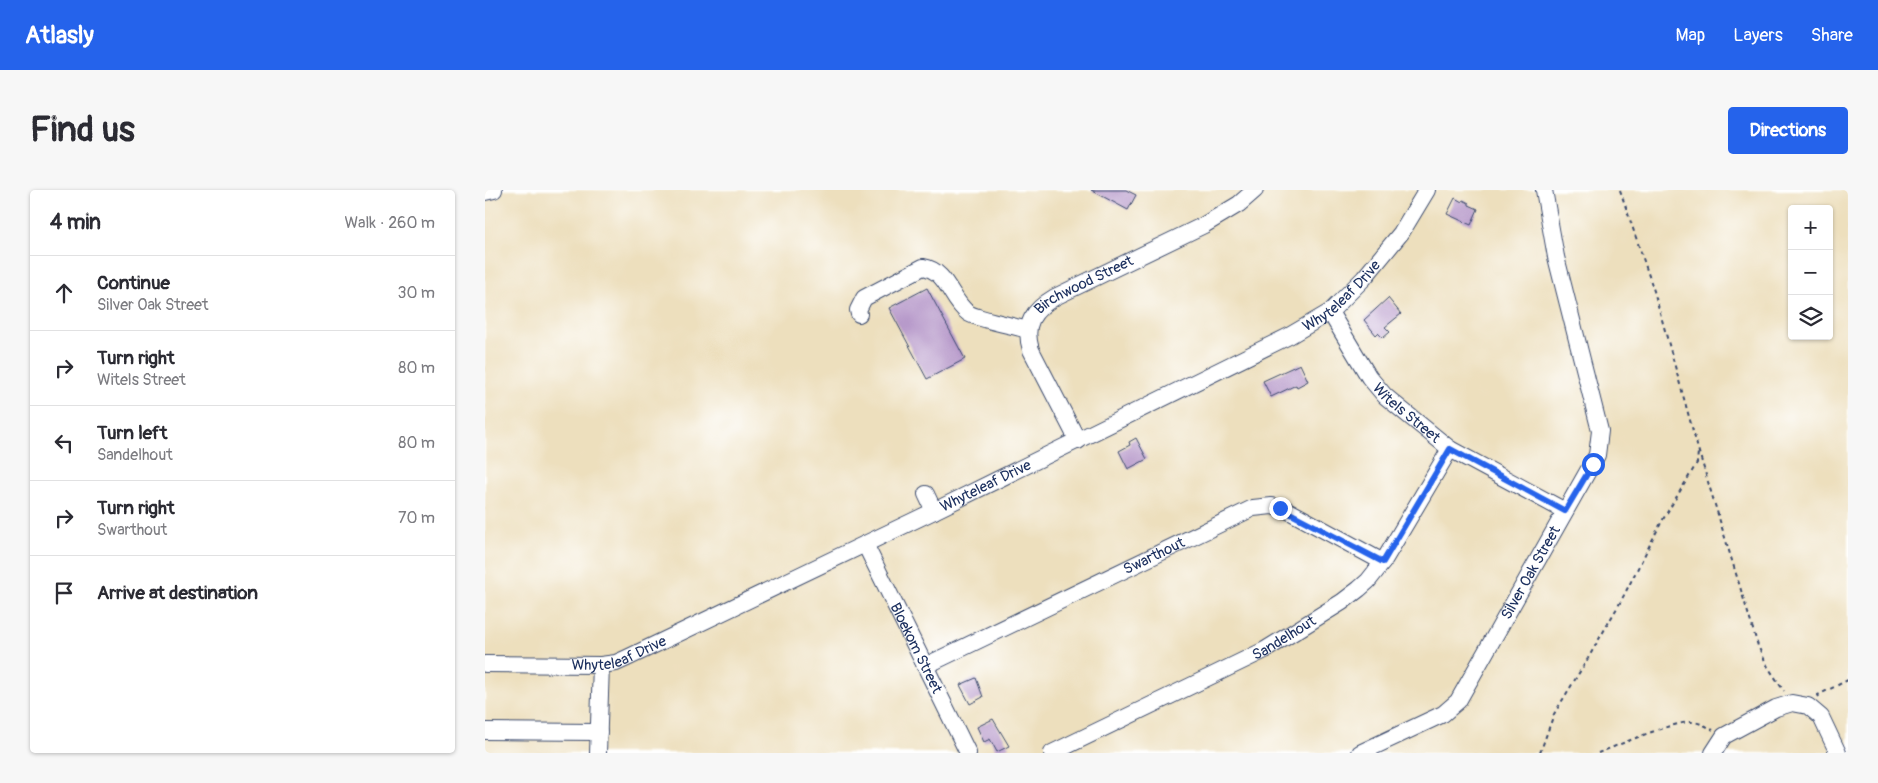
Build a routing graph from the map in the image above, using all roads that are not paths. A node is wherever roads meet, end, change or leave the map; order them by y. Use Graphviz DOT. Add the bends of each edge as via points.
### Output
graph roads {
  1 [pos="494,190"];
  2 [pos="1255,190"];
  3 [pos="1427,190"];
  4 [pos="1544,190"];
  5 [pos="485,192"];
  6 [pos="1330,312"];
  7 [pos="859,314"];
  8 [pos="1028,330"];
  9 [pos="1078,441"];
  10 [pos="1450,449"];
  11 [pos="926,494"];
  12 [pos="934,511"];
  13 [pos="1565,511"];
  14 [pos="865,544"];
  15 [pos="1383,562"];
  16 [pos="485,664"];
  17 [pos="601,665"];
  18 [pos="925,666"];
  19 [pos="485,731"];
  20 [pos="599,732"];
  21 [pos="598,753"];
  22 [pos="968,753"];
  23 [pos="1052,753"];
  24 [pos="1360,753"];
  25 [pos="1713,753"];
  26 [pos="1839,753"];
  1 -- 5 [label="street"];
  2 -- 8 [label="street, Birchwood Street" via="1204,225 1045,303 1035,312"];
  3 -- 6 [label="street, Whyteleaf Drive" via="1401,233 1364,278"];
  4 -- 13 [label="street, Silver Oak Street" via="1556,257 1600,438 1593,464"];
  6 -- 9 [label="street, Whyteleaf Drive" via="1289,336"];
  6 -- 10 [label="street, Witels Street" via="1376,386"];
  7 -- 8 [label="street" via="864,298 923,267 938,273 971,314"];
  8 -- 9 [label="street, Birchwood Street" via="1031,350"];
  9 -- 12 [label="street, Whyteleaf Drive"];
  10 -- 13 [label="street, Witels Street"];
  10 -- 15 [label="street, Sandelhout"];
  11 -- 12 [label="street"];
  12 -- 14 [label="street, Whyteleaf Drive"];
  13 -- 24 [label="street, Silver Oak Street" via="1457,701 1443,714"];
  14 -- 17 [label="street, Whyteleaf Drive" via="647,650 616,663"];
  14 -- 18 [label="street, Bloekom Street"];
  15 -- 18 [label="street, Swarthout" via="1287,510 1272,506 1253,508"];
  15 -- 23 [label="street, Sandelhout" via="1368,581 1342,602 1265,650"];
  16 -- 17 [label="street, Whyteleaf Drive"];
  17 -- 20 [label="street"];
  18 -- 22 [label="street, Bloekom Street"];
  19 -- 20 [label="street"];
  20 -- 21 [label="street"];
  25 -- 26 [label="street" via="1723,736 1792,703 1808,706 1821,717"];
}
